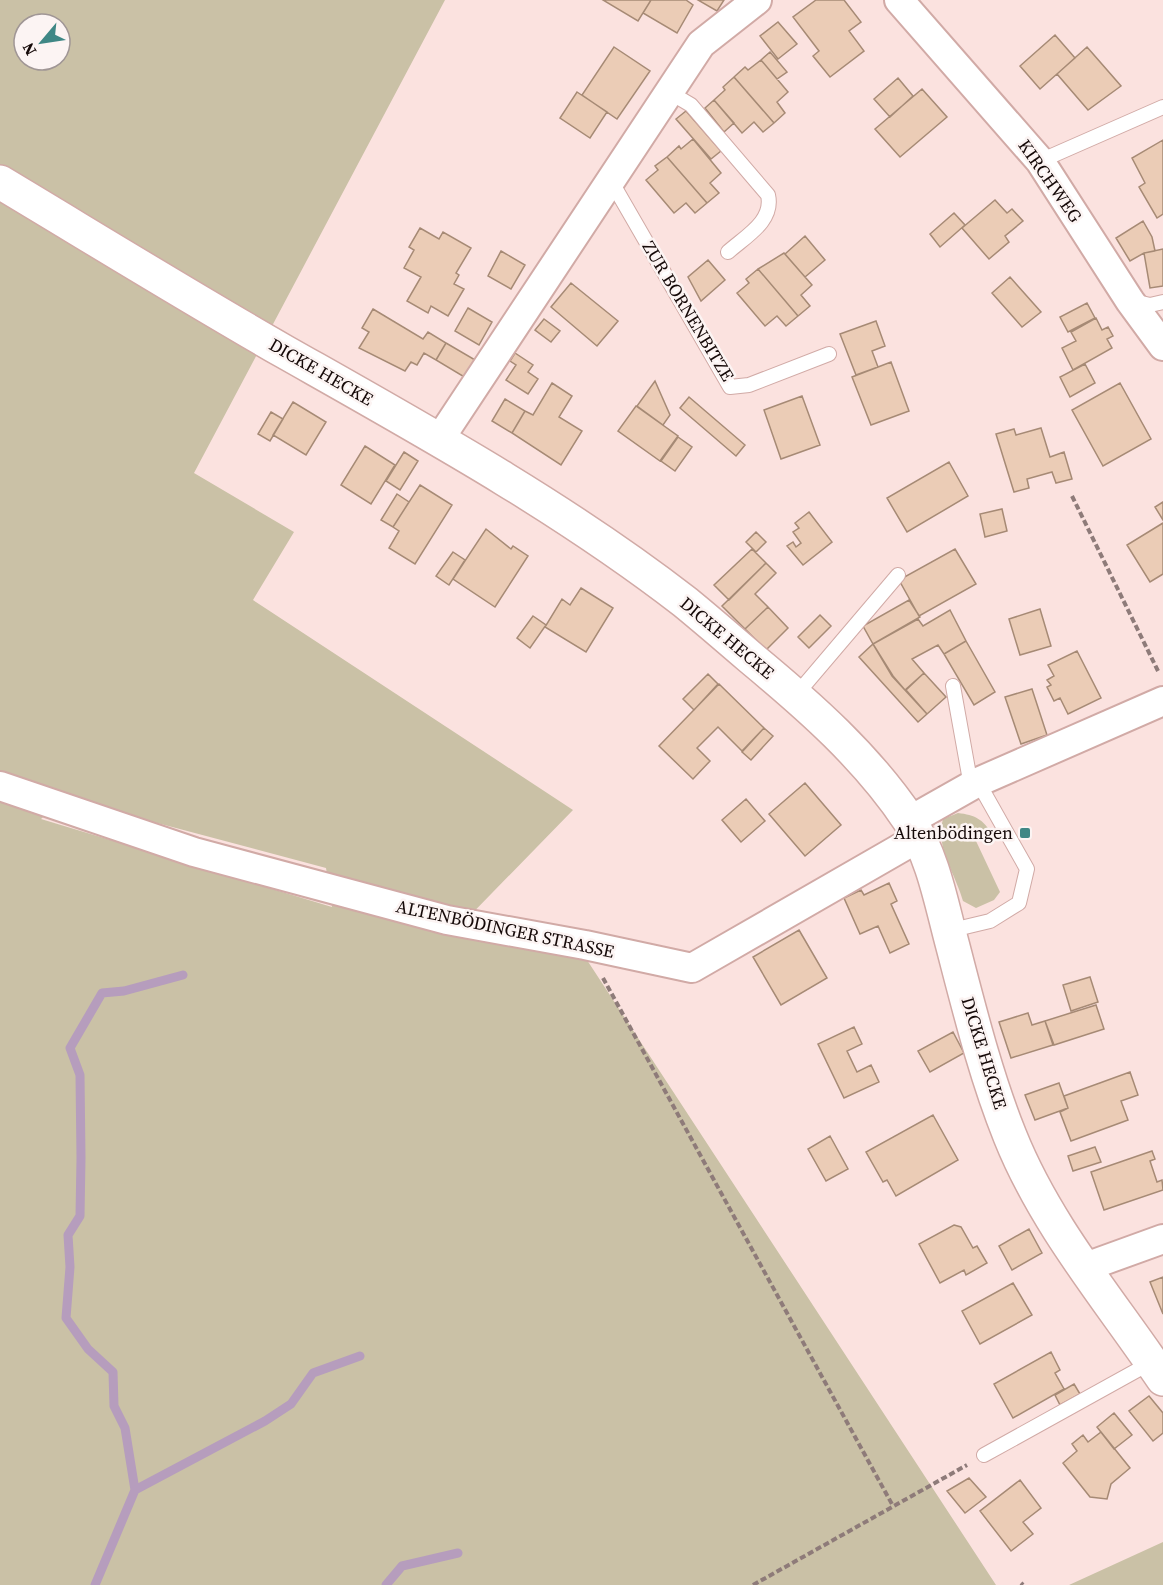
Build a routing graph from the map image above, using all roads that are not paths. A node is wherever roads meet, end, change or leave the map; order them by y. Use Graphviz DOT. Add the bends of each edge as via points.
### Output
graph roads {
  1 [pos="758,0"];
  2 [pos="899,0"];
  3 [pos="669,92"];
  4 [pos="1163,107"];
  5 [pos="1040,161"];
  6 [pos="610,179"];
  7 [pos="0,183"];
  8 [pos="728,252"];
  9 [pos="1130,301"];
  10 [pos="1163,302"];
  11 [pos="1163,346"];
  12 [pos="829,354"];
  13 [pos="439,440"];
  14 [pos="898,575"];
  15 [pos="953,686"];
  16 [pos="796,695"];
  17 [pos="1163,701"];
  18 [pos="974,784"];
  19 [pos="0,786"];
  20 [pos="914,829"];
  21 [pos="948,931"];
  22 [pos="1163,1239"];
  23 [pos="1083,1268"];
  24 [pos="1157,1370"];
  25 [pos="984,1455"];
  1 -- 3 [label="street" via="701,44"];
  2 -- 5 [label="street, KIRCHWEG"];
  3 -- 6 [label="street"];
  3 -- 8 [label="lane" via="691,105 768,195 768,215"];
  4 -- 5 [label="lane"];
  5 -- 9 [label="street, KIRCHWEG"];
  6 -- 12 [label="lane, ZUR BORNENBITZE" via="730,387 749,385"];
  6 -- 13 [label="street"];
  7 -- 13 [label="street, DICKE HECKE"];
  9 -- 10 [label="lane" via="1150,305"];
  9 -- 11 [label="street, KIRCHWEG"];
  13 -- 16 [label="street, DICKE HECKE" via="584,530 684,601"];
  14 -- 16 [label="lane"];
  15 -- 18 [label="lane"];
  16 -- 20 [label="street, DICKE HECKE" via="861,759"];
  17 -- 18 [label="street, ALTENBÖDINGER STRASSE"];
  18 -- 20 [label="street, ALTENBÖDINGER STRASSE"];
  18 -- 21 [label="lane" via="1026,869 1019,903 990,921"];
  19 -- 20 [label="street, ALTENBÖDINGER STRASSE" via="194,852 355,896 447,920 692,968"];
  20 -- 21 [label="street, DICKE HECKE" via="934,875"];
  21 -- 23 [label="street, DICKE HECKE" via="975,1032 1010,1136 1043,1205"];
  22 -- 23 [label="street"];
  23 -- 24 [label="street, DICKE HECKE"];
  24 -- 25 [label="lane, DICKE HECKE"];
}
